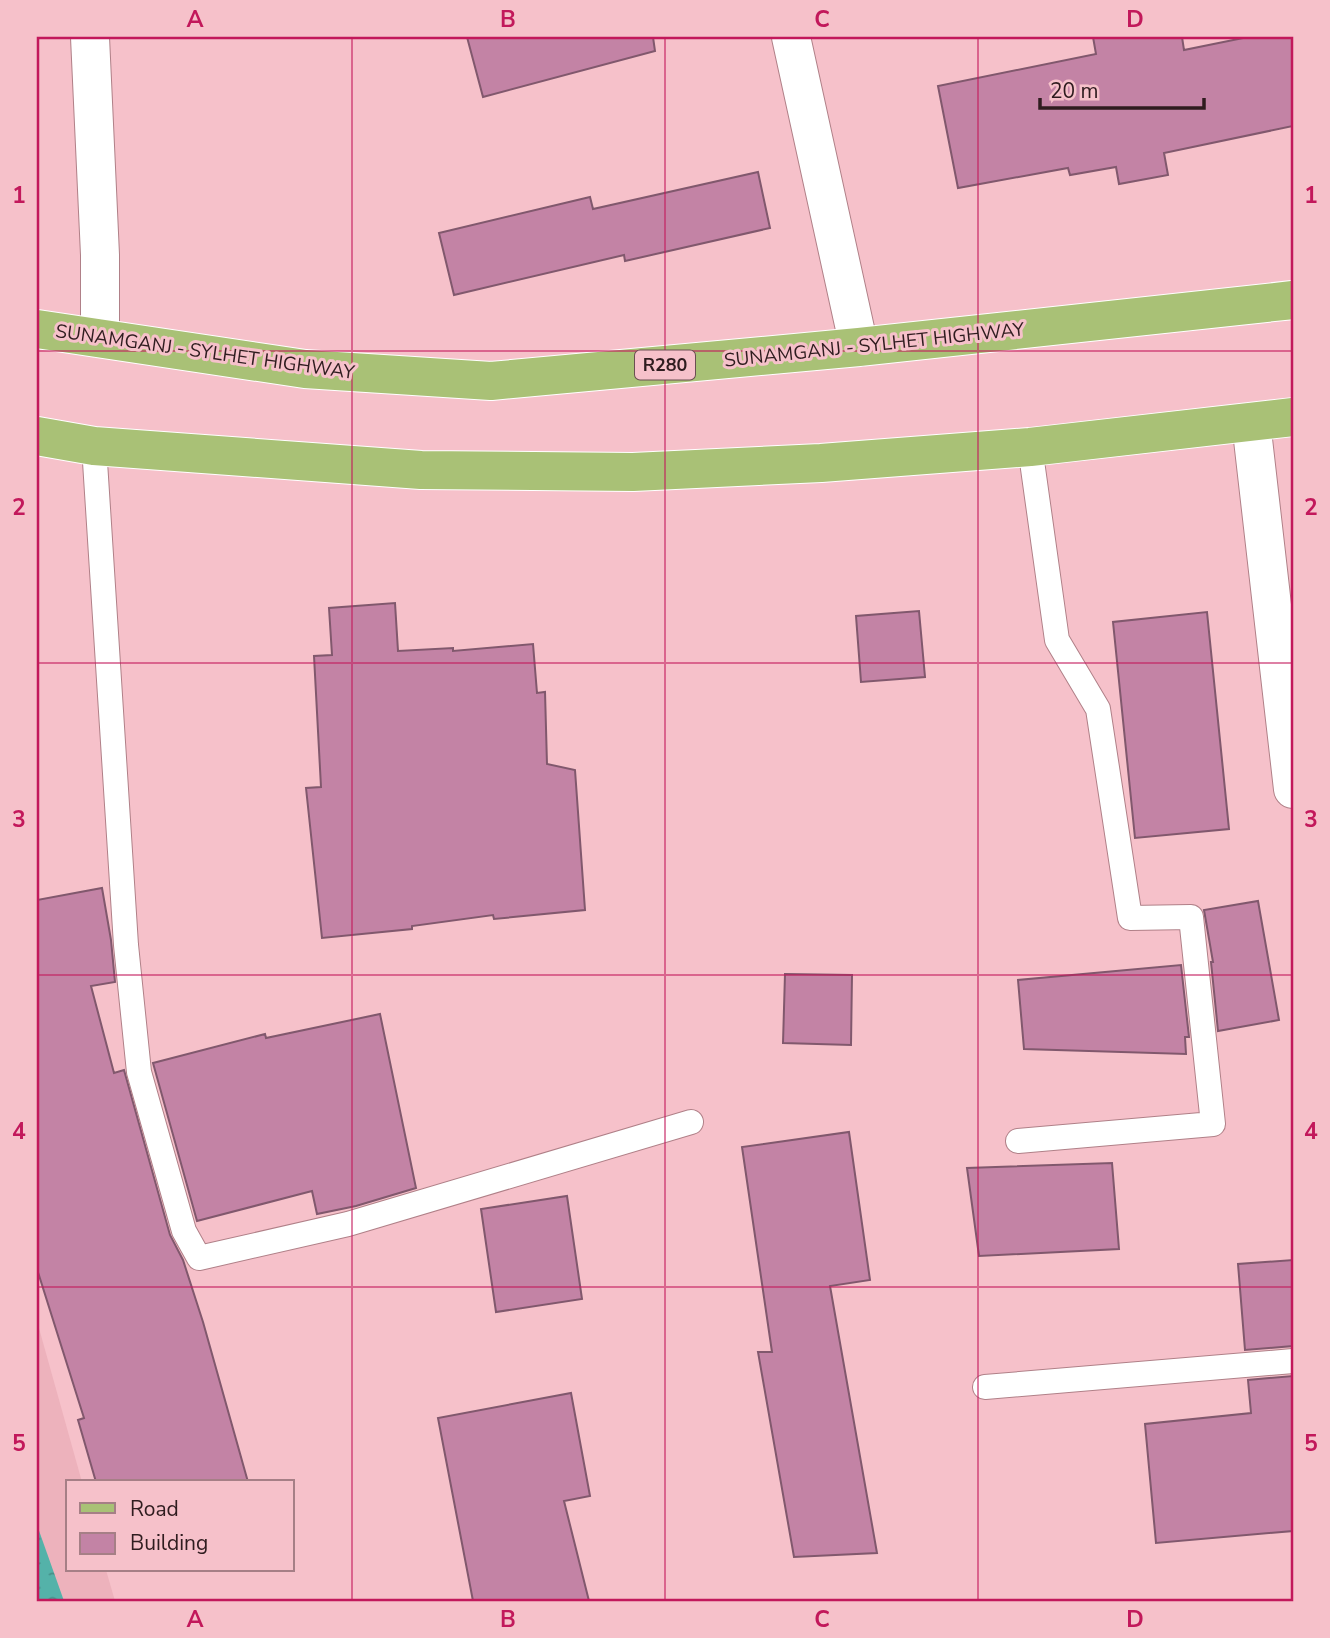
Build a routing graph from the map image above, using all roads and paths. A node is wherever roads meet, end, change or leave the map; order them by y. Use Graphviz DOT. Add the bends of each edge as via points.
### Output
graph roads {
  1 [pos="90,37"];
  2 [pos="791,37"];
  3 [pos="1293,300"];
  4 [pos="37,329"];
  5 [pos="100,338"];
  6 [pos="859,346"];
  7 [pos="1293,417"];
  8 [pos="1251,422"];
  9 [pos="37,436"];
  10 [pos="94,446"];
  11 [pos="1030,447"];
  12 [pos="1293,789"];
  13 [pos="691,1122"];
  14 [pos="1018,1141"];
  15 [pos="1293,1361"];
  16 [pos="985,1387"];
  1 -- 5 [label="street"];
  2 -- 6 [label="street"];
  3 -- 6 [label="main road, SUNAMGANJ - SYLHET HIGHWAY / R280"];
  4 -- 5 [label="main road, SUNAMGANJ - SYLHET HIGHWAY / R280"];
  5 -- 6 [label="main road, SUNAMGANJ - SYLHET HIGHWAY / R280" via="304,369 491,380"];
  7 -- 8 [label="main road"];
  8 -- 11 [label="main road"];
  8 -- 12 [label="street"];
  9 -- 10 [label="main road"];
  10 -- 11 [label="main road" via="421,470 620,472"];
  10 -- 13 [label="lane" via="126,945 139,1072 184,1231 199,1258 348,1224"];
  11 -- 14 [label="lane" via="1057,639 1098,709 1130,918 1191,917 1213,1124"];
  15 -- 16 [label="lane"];
}
